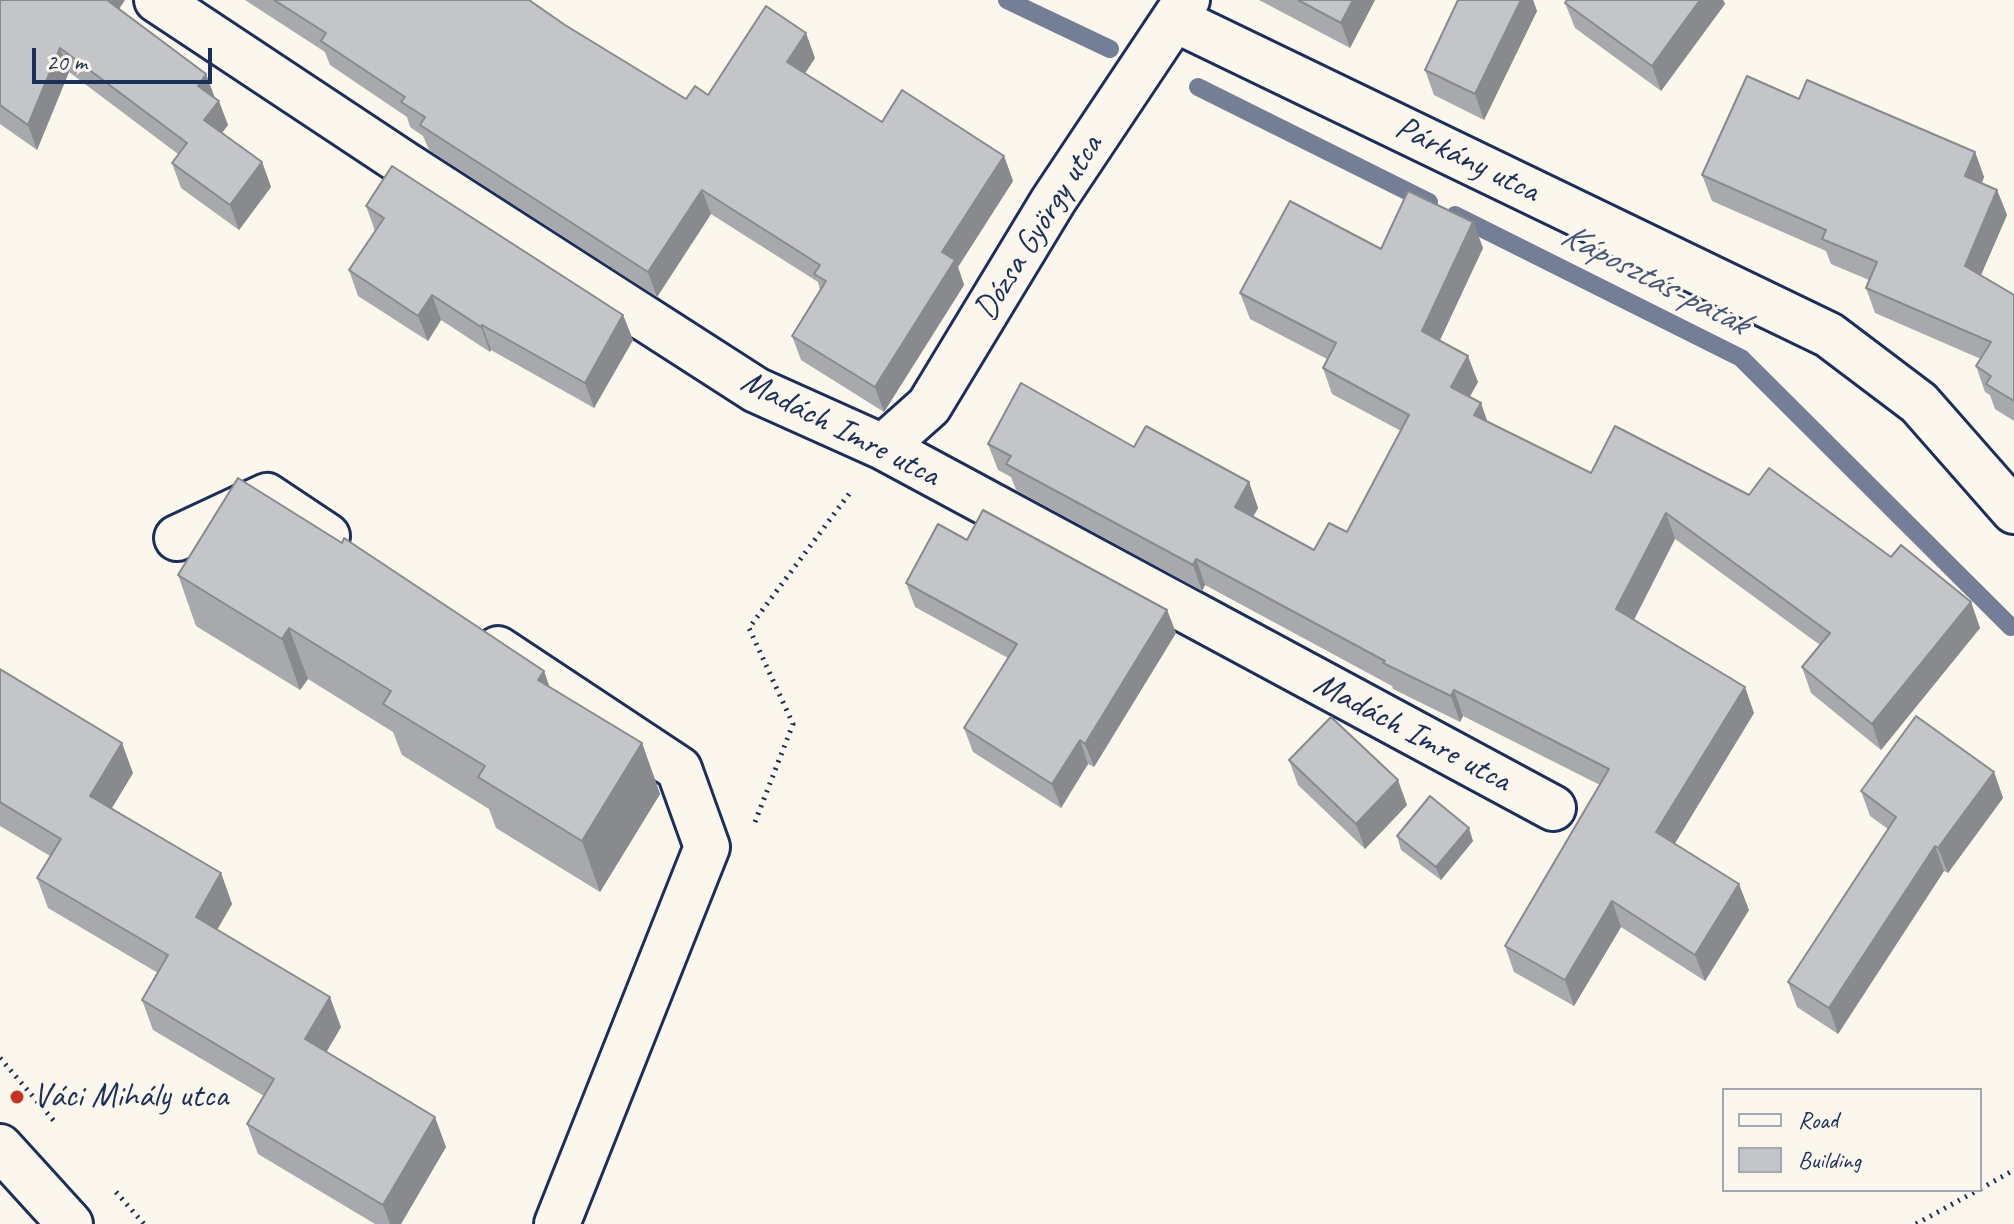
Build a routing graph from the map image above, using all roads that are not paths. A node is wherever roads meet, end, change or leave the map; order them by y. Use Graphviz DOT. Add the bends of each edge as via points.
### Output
graph roads {
  1 [pos="157,0"];
  2 [pos="1181,10"];
  3 [pos="883,447"];
  4 [pos="2014,511"];
  5 [pos="177,538"];
  6 [pos="360,557"];
  7 [pos="466,628"];
  8 [pos="1553,808"];
  9 [pos="0,1147"];
  10 [pos="70,1224"];
  11 [pos="557,1224"];
  1 -- 3 [label="street, Madách Imre utca" via="756,390"];
  2 -- 3 [label="street, Dózsa György utca" via="1053,201 929,406"];
  2 -- 4 [label="street, Párkány utca" via="1829,335 1919,403"];
  3 -- 8 [label="street, Madách Imre utca"];
  5 -- 6 [label="street" via="267,496"];
  7 -- 11 [label="street" via="679,769 707,847"];
  9 -- 10 [label="street"];
}
